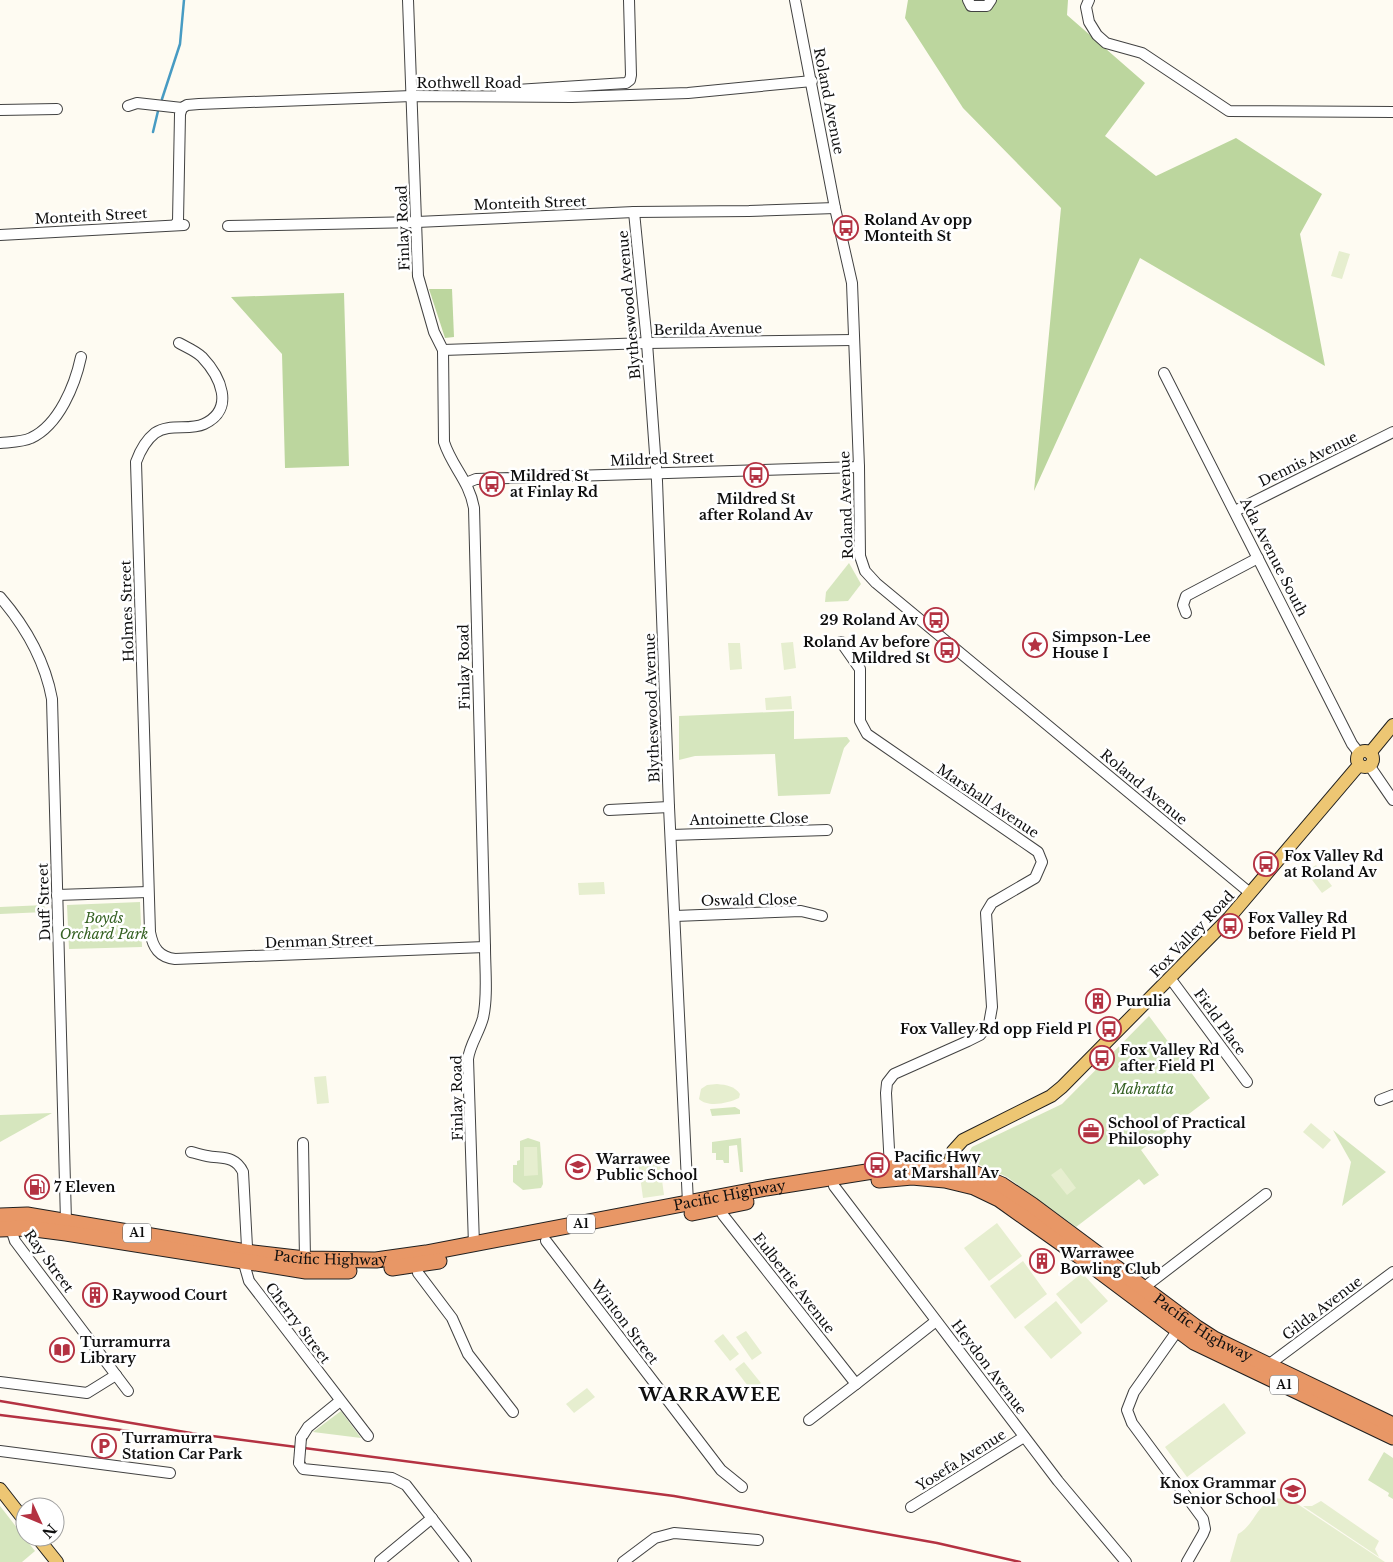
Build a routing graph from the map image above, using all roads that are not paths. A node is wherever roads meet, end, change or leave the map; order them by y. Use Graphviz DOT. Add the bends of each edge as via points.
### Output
graph roads {
  1 [pos="408,0"];
  2 [pos="629,0"];
  3 [pos="795,0"];
  4 [pos="968,0"];
  5 [pos="991,0"];
  6 [pos="1089,0"];
  7 [pos="812,81"];
  8 [pos="412,96"];
  9 [pos="489,96"];
  10 [pos="128,106"];
  11 [pos="182,108"];
  12 [pos="57,109"];
  13 [pos="0,110"];
  14 [pos="1393,112"];
  15 [pos="835,208"];
  16 [pos="634,212"];
  17 [pos="417,222"];
  18 [pos="228,226"];
  19 [pos="0,235"];
  20 [pos="853,340"];
  21 [pos="179,343"];
  22 [pos="647,343"];
  23 [pos="443,350"];
  24 [pos="81,357"];
  25 [pos="1164,373"];
  26 [pos="1393,432"];
  27 [pos="0,443"];
  28 [pos="859,467"];
  29 [pos="656,473"];
  30 [pos="466,483"];
  31 [pos="1235,511"];
  32 [pos="1258,558"];
  33 [pos="0,597"];
  34 [pos="1186,614"];
  35 [pos="841,642"];
  36 [pos="1393,725"];
  37 [pos="1364,759"];
  38 [pos="1393,800"];
  39 [pos="669,807"];
  40 [pos="609,810"];
  41 [pos="827,830"];
  42 [pos="671,835"];
  43 [pos="148,892"];
  44 [pos="1250,894"];
  45 [pos="57,895"];
  46 [pos="675,916"];
  47 [pos="822,916"];
  48 [pos="485,947"];
  49 [pos="157,951"];
  50 [pos="1170,978"];
  51 [pos="1247,1082"];
  52 [pos="1393,1095"];
  53 [pos="1380,1100"];
  54 [pos="303,1144"];
  55 [pos="191,1152"];
  56 [pos="890,1168"];
  57 [pos="947,1173"];
  58 [pos="834,1186"];
  59 [pos="1266,1194"];
  60 [pos="688,1203"];
  61 [pos="717,1203"];
  62 [pos="66,1221"];
  63 [pos="5,1222"];
  64 [pos="546,1241"];
  65 [pos="474,1245"];
  66 [pos="246,1258"];
  67 [pos="305,1259"];
  68 [pos="417,1266"];
  69 [pos="1393,1272"];
  70 [pos="1142,1289"];
  71 [pos="936,1321"];
  72 [pos="1181,1325"];
  73 [pos="1268,1366"];
  74 [pos="116,1375"];
  75 [pos="0,1382"];
  76 [pos="856,1384"];
  77 [pos="128,1391"];
  78 [pos="340,1401"];
  79 [pos="513,1412"];
  80 [pos="809,1420"];
  81 [pos="1393,1425"];
  82 [pos="368,1436"];
  83 [pos="1024,1437"];
  84 [pos="1393,1437"];
  85 [pos="0,1451"];
  86 [pos="170,1473"];
  87 [pos="742,1487"];
  88 [pos="0,1489"];
  89 [pos="912,1507"];
  90 [pos="15,1508"];
  91 [pos="432,1518"];
  92 [pos="758,1540"];
  93 [pos="45,1547"];
  94 [pos="380,1561"];
  95 [pos="56,1562"];
  96 [pos="466,1562"];
  97 [pos="623,1562"];
  98 [pos="1126,1562"];
  99 [pos="1186,1562"];
  1 -- 8 [label="street, Finlay Road"];
  2 -- 9 [label="street" via="632,75 626,83 504,90"];
  3 -- 7 [label="street, Roland Avenue"];
  4 -- 5 [label="street" via="972,6 987,6"];
  6 -- 14 [label="street" via="1086,7 1089,22 1096,35 1106,43 1142,53 1229,112"];
  7 -- 9 [label="street, Rothwell Road" via="688,93"];
  7 -- 15 [label="street, Roland Avenue"];
  8 -- 9 [label="street, Rothwell Road"];
  8 -- 11 [label="street, Rothwell Road" via="199,104"];
  8 -- 17 [label="street, Finlay Road"];
  10 -- 11 [label="street, Rothwell Road" via="137,103"];
  11 -- 19 [label="street, Monteith Street" via="180,225"];
  12 -- 13 [label="street"];
  15 -- 16 [label="street, Monteith Street"];
  15 -- 20 [label="street, Roland Avenue" via="852,283"];
  16 -- 17 [label="street, Monteith Street"];
  16 -- 22 [label="street, Blytheswood Avenue"];
  17 -- 18 [label="street, Monteith Street"];
  17 -- 23 [label="street, Finlay Road" via="418,276 434,332"];
  20 -- 22 [label="street, Berilda Avenue"];
  20 -- 28 [label="street, Roland Avenue"];
  21 -- 43 [label="street, Holmes Street" via="201,356 223,393 220,410 213,418 203,424 167,428 156,433 141,450 136,462"];
  22 -- 23 [label="street, Berilda Avenue"];
  22 -- 29 [label="street, Blytheswood Avenue"];
  23 -- 30 [label="street, Finlay Road" via="444,442 448,455"];
  24 -- 27 [label="street" via="76,378 51,423 30,438"];
  25 -- 31 [label="street, Ada Avenue South"];
  26 -- 31 [label="street, Dennis Avenue"];
  28 -- 29 [label="street, Mildred Street"];
  28 -- 44 [label="street, Roland Avenue" via="860,556 870,577"];
  29 -- 30 [label="street, Mildred Street" via="476,479"];
  29 -- 39 [label="street, Blytheswood Avenue"];
  30 -- 48 [label="street, Finlay Road" via="474,508"];
  31 -- 32 [label="street, Ada Avenue South"];
  32 -- 34 [label="street" via="1188,595 1183,601"];
  32 -- 37 [label="street, Ada Avenue South" via="1352,744"];
  33 -- 45 [label="street, Duff Street" via="34,646 44,666 52,699"];
  35 -- 56 [label="street, Marshall Avenue" via="860,669 860,721 867,734 1038,852 1042,862 1035,878 992,903 986,913 992,1007 989,1024 980,1035 894,1074 888,1083"];
  36 -- 37 [label="main road, Fox Valley Road"];
  37 -- 38 [label="street, Ada Avenue South"];
  37 -- 44 [label="main road, Fox Valley Road"];
  39 -- 40 [label="street"];
  39 -- 42 [label="street, Blytheswood Avenue"];
  41 -- 42 [label="street, Antoinette Close"];
  42 -- 46 [label="street, Blytheswood Avenue"];
  43 -- 45 [label="street"];
  43 -- 49 [label="street, Holmes Street" via="150,932"];
  44 -- 50 [label="main road, Fox Valley Road"];
  45 -- 62 [label="street, Duff Street"];
  46 -- 47 [label="street, Oswald Close" via="801,911"];
  46 -- 60 [label="street, Blytheswood Avenue"];
  48 -- 49 [label="street, Denman Street" via="175,959 162,956"];
  48 -- 65 [label="street, Finlay Road" via="485,1010 468,1059"];
  50 -- 51 [label="street, Field Place"];
  50 -- 57 [label="main road, Fox Valley Road" via="1051,1096 963,1140 953,1151"];
  52 -- 53 [label="street"];
  54 -- 67 [label="street"];
  55 -- 66 [label="street, Cherry Street" via="231,1159 240,1166 243,1172"];
  56 -- 57 [label="highway, Pacific Highway / A1" via="918,1166"];
  56 -- 61 [label="highway, Pacific Highway / A1" via="766,1188"];
  57 -- 58 [label="highway, Pacific Highway / A1"];
  57 -- 70 [label="highway, Pacific Highway / A1" via="969,1171 1002,1185"];
  57 -- 72 [label="highway, Pacific Highway / A1" via="1014,1208"];
  58 -- 61 [label="highway, Pacific Highway / A1"];
  58 -- 71 [label="street, Heydon Avenue"];
  59 -- 70 [label="street"];
  60 -- 61 [label="highway, Pacific Highway / A1"];
  60 -- 65 [label="highway, Pacific Highway / A1"];
  61 -- 64 [label="highway, Pacific Highway / A1"];
  61 -- 76 [label="street, Eulbertie Avenue"];
  62 -- 63 [label="highway, Pacific Highway / A1" via="27,1215"];
  62 -- 66 [label="highway, Pacific Highway / A1"];
  63 -- 66 [label="highway, Pacific Highway / A1" via="27,1228"];
  63 -- 74 [label="street, Ray Street" via="15,1241"];
  64 -- 68 [label="highway, Pacific Highway / A1"];
  64 -- 87 [label="street, Winton Street" via="721,1470"];
  65 -- 67 [label="highway, Pacific Highway / A1" via="376,1260"];
  66 -- 67 [label="highway, Pacific Highway / A1"];
  66 -- 68 [label="highway, Pacific Highway / A1" via="306,1271"];
  66 -- 78 [label="street, Cherry Street" via="249,1281"];
  68 -- 79 [label="street" via="418,1273 452,1318 468,1354"];
  69 -- 73 [label="street, Gilda Avenue"];
  70 -- 72 [label="highway, Pacific Highway / A1"];
  71 -- 76 [label="street"];
  71 -- 83 [label="street, Heydon Avenue"];
  72 -- 73 [label="highway, Pacific Highway / A1"];
  72 -- 84 [label="highway, Pacific Highway / A1" via="1201,1346"];
  72 -- 99 [label="street" via="1134,1392 1126,1410 1132,1423 1203,1520 1204,1534"];
  73 -- 81 [label="highway, Pacific Highway / A1"];
  74 -- 75 [label="street" via="87,1393"];
  74 -- 77 [label="street, Ray Street"];
  76 -- 80 [label="street"];
  78 -- 82 [label="street, Cherry Street"];
  78 -- 91 [label="street, bridge" via="308,1427 301,1438 299,1463 303,1469 400,1481"];
  83 -- 89 [label="street, Yosefa Avenue"];
  83 -- 98 [label="street, Heydon Avenue"];
  85 -- 86 [label="street"];
  88 -- 90 [label="main road"];
  91 -- 94 [label="street"];
  91 -- 96 [label="street"];
  92 -- 97 [label="street" via="674,1533 654,1538"];
  93 -- 95 [label="main road"];
}
